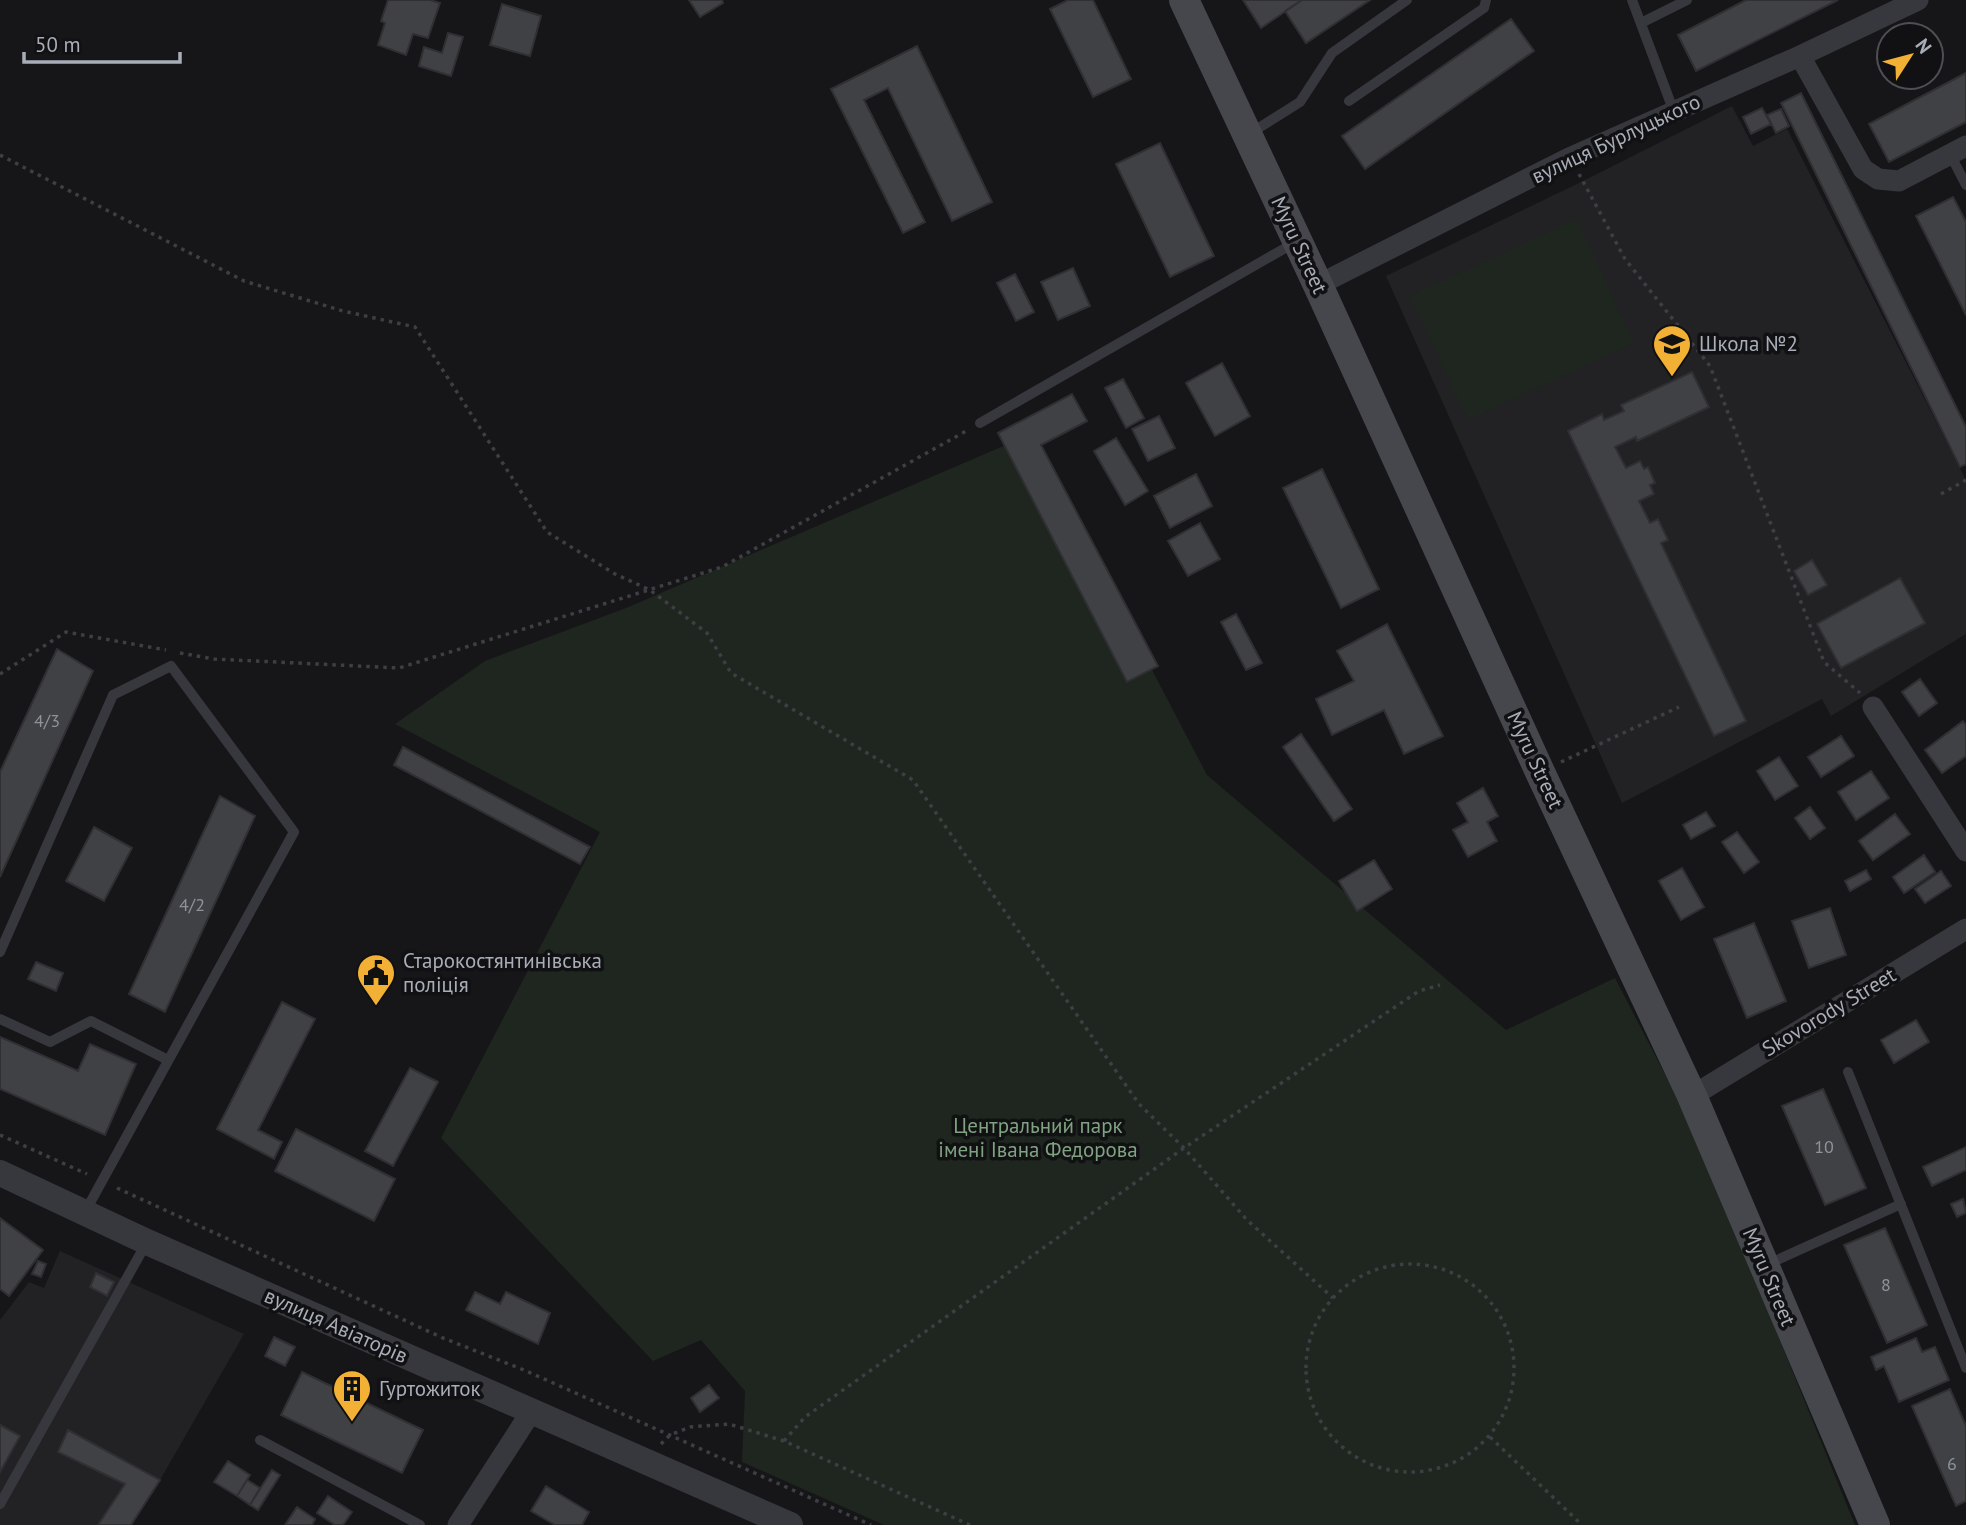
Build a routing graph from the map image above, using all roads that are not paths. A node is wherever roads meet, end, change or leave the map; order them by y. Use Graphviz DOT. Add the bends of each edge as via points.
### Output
graph roads {
  1 [pos="1184,0"];
  2 [pos="1408,0"];
  3 [pos="1486,0"];
  4 [pos="1632,0"];
  5 [pos="1687,0"];
  6 [pos="1918,0"];
  7 [pos="1640,23"];
  8 [pos="1800,57"];
  9 [pos="1349,101"];
  10 [pos="1674,112"];
  11 [pos="1248,135"];
  12 [pos="1958,150"];
  13 [pos="1966,185"];
  14 [pos="1297,242"];
  15 [pos="1318,285"];
  16 [pos="980,423"];
  17 [pos="1873,707"];
  18 [pos="1966,851"];
  19 [pos="1966,929"];
  20 [pos="0,952"];
  21 [pos="0,1019"];
  22 [pos="168,1060"];
  23 [pos="1849,1072"];
  24 [pos="1692,1096"];
  25 [pos="0,1173"];
  26 [pos="1901,1204"];
  27 [pos="85,1212"];
  28 [pos="147,1242"];
  29 [pos="1764,1266"];
  30 [pos="1966,1368"];
  31 [pos="531,1412"];
  32 [pos="260,1440"];
  33 [pos="0,1504"];
  34 [pos="420,1525"];
  35 [pos="458,1525"];
  36 [pos="790,1525"];
  37 [pos="1875,1525"];
  1 -- 11 [label="main road, Myru Street"];
  2 -- 11 [label="lane" via="1332,52 1300,102"];
  3 -- 9 [label="lane" via="1484,8"];
  4 -- 7 [label="lane"];
  5 -- 7 [label="lane"];
  6 -- 8 [label="street, вулиця Бурлуцького"];
  7 -- 10 [label="lane"];
  8 -- 10 [label="street, вулиця Бурлуцького"];
  8 -- 12 [label="street" via="1863,169 1878,178 1899,181"];
  10 -- 15 [label="street, вулиця Бурлуцького" via="1569,158"];
  11 -- 14 [label="main road, Myru Street"];
  12 -- 13 [label="lane"];
  14 -- 15 [label="main road, Myru Street"];
  14 -- 16 [label="lane"];
  15 -- 24 [label="main road, Myru Street"];
  17 -- 18 [label="street"];
  19 -- 24 [label="street, Skovorody Street"];
  20 -- 22 [label="lane" via="113,695 171,666 294,832"];
  21 -- 22 [label="lane" via="50,1042 91,1021"];
  22 -- 27 [label="lane"];
  23 -- 26 [label="lane"];
  24 -- 29 [label="main road, Myru Street"];
  25 -- 27 [label="street, вулиця Авіаторів"];
  26 -- 29 [label="lane"];
  26 -- 30 [label="lane"];
  27 -- 28 [label="street, вулиця Авіаторів"];
  28 -- 31 [label="street, вулиця Авіаторів"];
  28 -- 33 [label="lane"];
  29 -- 37 [label="main road, Myru Street"];
  31 -- 35 [label="street"];
  31 -- 36 [label="street, вулиця Авіаторів"];
  32 -- 34 [label="lane"];
}
